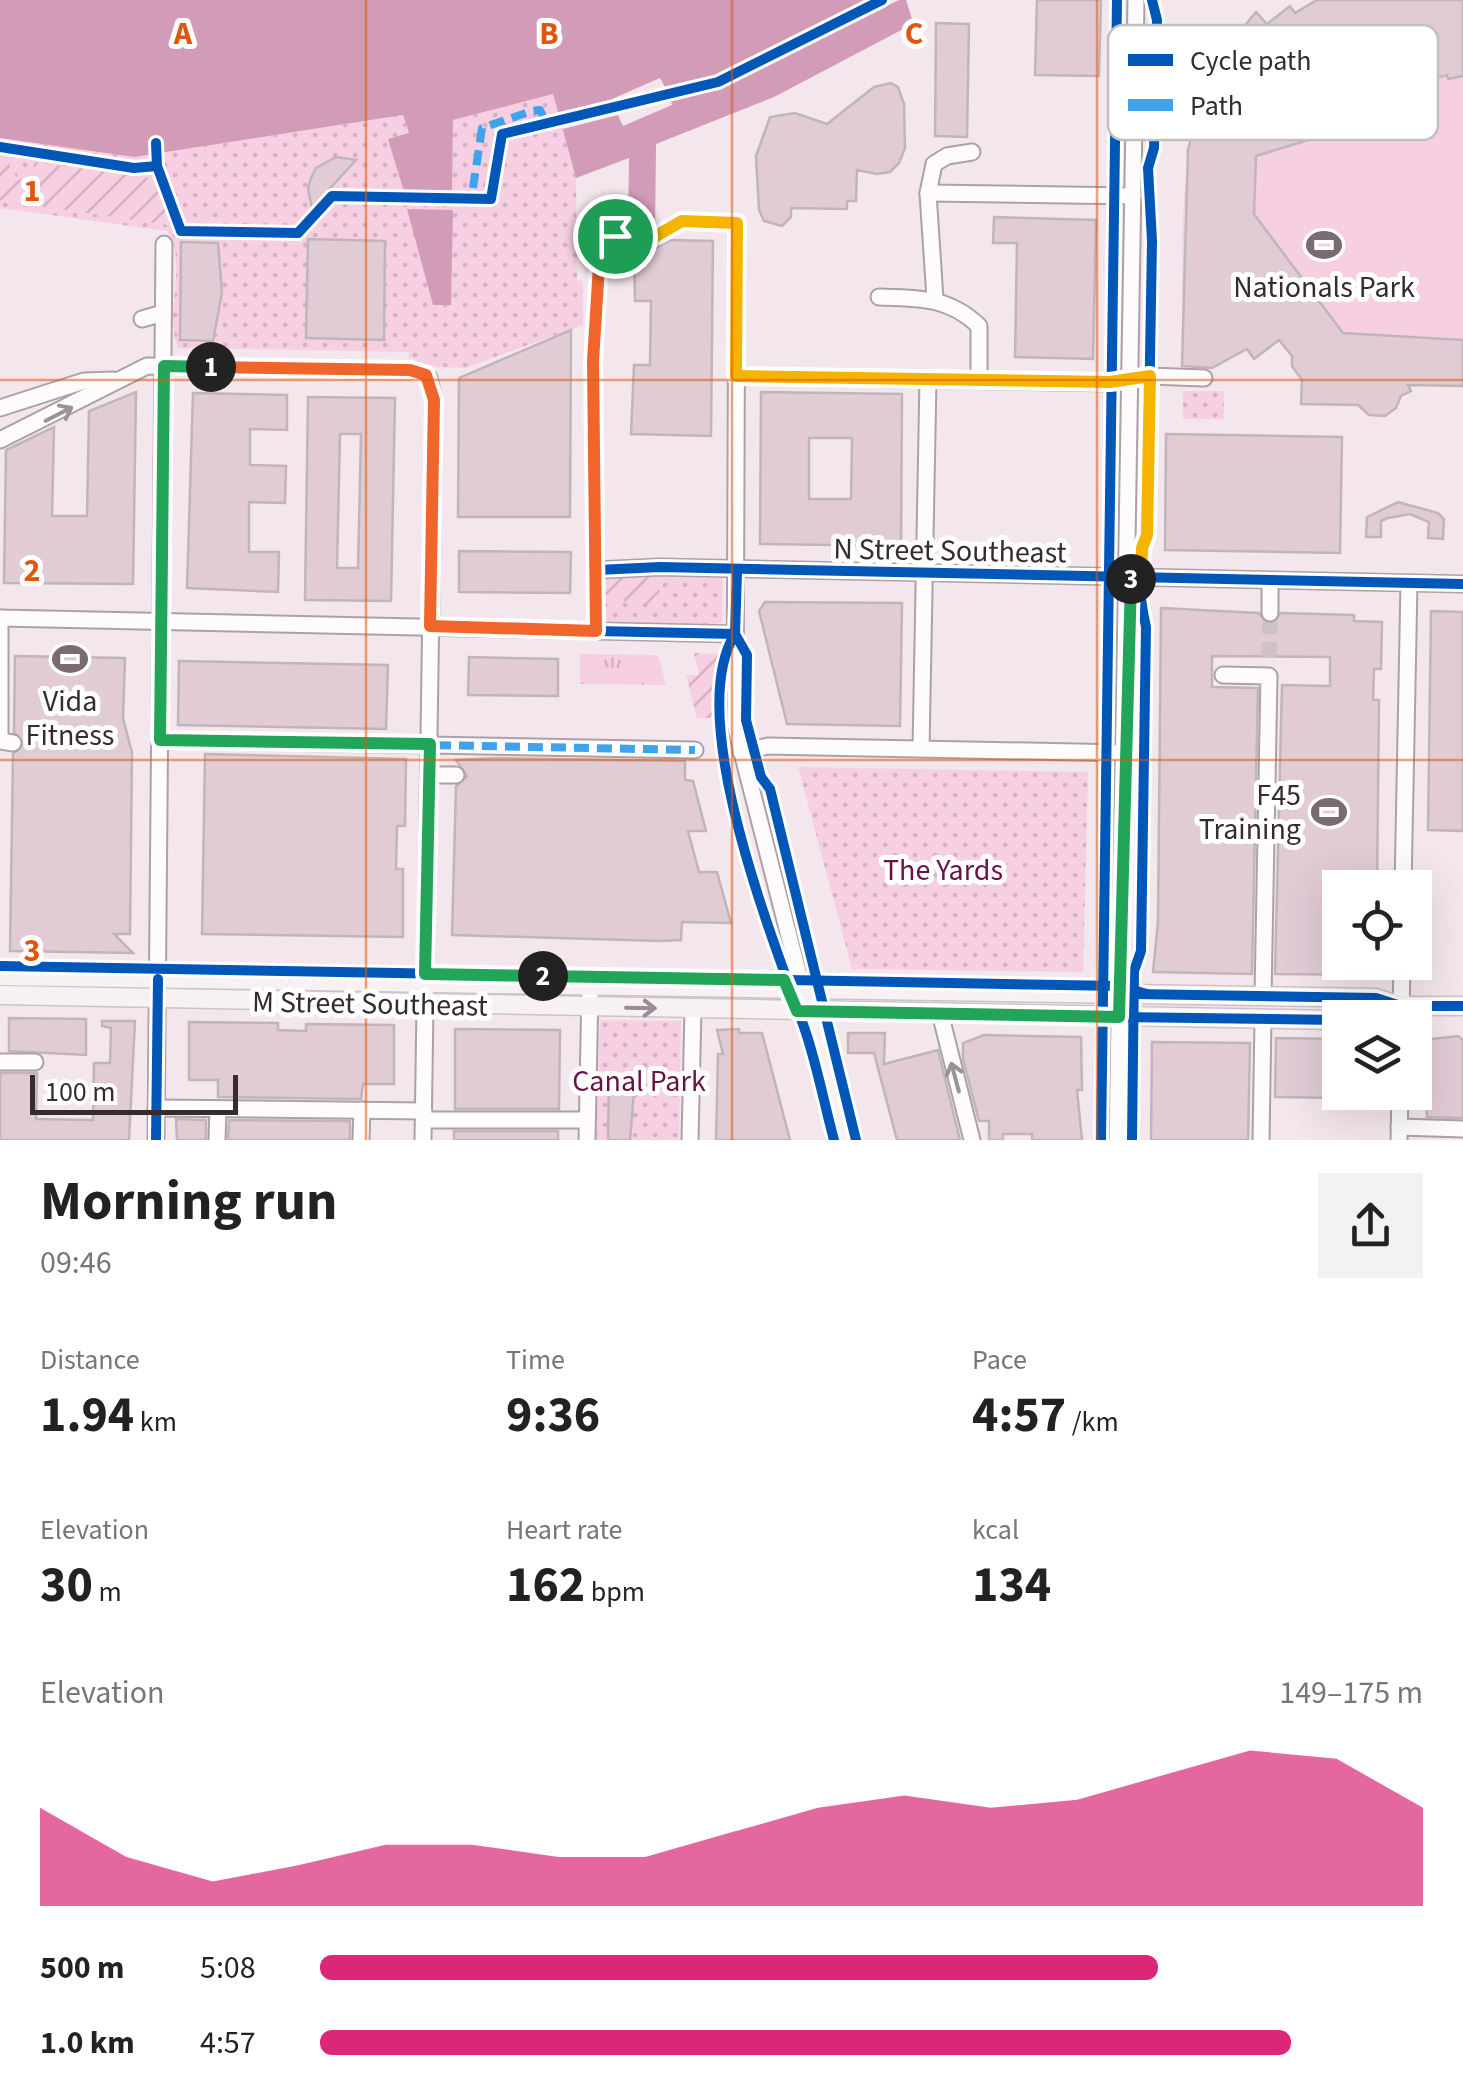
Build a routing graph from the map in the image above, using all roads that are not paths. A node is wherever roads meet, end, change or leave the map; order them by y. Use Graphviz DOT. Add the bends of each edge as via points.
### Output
graph roads {
  1 [pos="1136,0"];
  2 [pos="1136,25"];
  3 [pos="1134,140"];
  4 [pos="972,152"];
  5 [pos="928,193"];
  6 [pos="1133,196"];
  7 [pos="164,244"];
  8 [pos="879,298"];
  9 [pos="935,299"];
  10 [pos="162,312"];
  11 [pos="142,319"];
  12 [pos="164,366"];
  13 [pos="736,376"];
  14 [pos="1204,378"];
  15 [pos="113,380"];
  16 [pos="928,380"];
  17 [pos="978,380"];
  18 [pos="1129,380"];
  19 [pos="0,408"];
  20 [pos="0,440"];
  21 [pos="597,570"];
  22 [pos="737,572"];
  23 [pos="924,575"];
  24 [pos="1128,579"];
  25 [pos="1270,581"];
  26 [pos="1409,583"];
  27 [pos="1463,584"];
  28 [pos="1270,613"];
  29 [pos="0,618"];
  30 [pos="162,620"];
  31 [pos="430,626"];
  32 [pos="596,631"];
  33 [pos="736,634"];
  34 [pos="1269,657"];
  35 [pos="1223,675"];
  36 [pos="1269,676"];
  37 [pos="160,740"];
  38 [pos="4,744"];
  39 [pos="430,744"];
  40 [pos="921,749"];
  41 [pos="695,750"];
  42 [pos="741,752"];
  43 [pos="1126,752"];
  44 [pos="429,775"];
  45 [pos="456,775"];
  46 [pos="1404,870"];
  47 [pos="0,976"];
  48 [pos="158,979"];
  49 [pos="425,984"];
  50 [pos="590,988"];
  51 [pos="803,991"];
  52 [pos="1120,995"];
  53 [pos="0,996"];
  54 [pos="1263,996"];
  55 [pos="158,1000"];
  56 [pos="1380,1000"];
  57 [pos="425,1004"];
  58 [pos="1463,1006"];
  59 [pos="590,1008"];
  60 [pos="693,1009"];
  61 [pos="1432,1009"];
  62 [pos="808,1011"];
  63 [pos="940,1013"];
  64 [pos="1119,1017"];
  65 [pos="1263,1019"];
  66 [pos="1322,1020"];
  67 [pos="0,1062"];
  68 [pos="35,1062"];
  69 [pos="156,1108"];
  70 [pos="218,1109"];
  71 [pos="362,1110"];
  72 [pos="424,1116"];
  73 [pos="587,1120"];
  74 [pos="1463,1129"];
  75 [pos="1399,1134"];
  76 [pos="156,1140"];
  77 [pos="218,1140"];
  78 [pos="361,1140"];
  79 [pos="424,1140"];
  80 [pos="586,1140"];
  81 [pos="690,1140"];
  82 [pos="842,1140"];
  83 [pos="972,1140"];
  84 [pos="1116,1140"];
  85 [pos="1261,1140"];
  1 -- 2 [label="street"];
  3 -- 6 [label="street"];
  4 -- 5 [label="street" via="934,164"];
  5 -- 6 [label="street"];
  5 -- 9 [label="street"];
  6 -- 18 [label="street"];
  7 -- 10 [label="street"];
  8 -- 9 [label="street"];
  9 -- 17 [label="street" via="979,326"];
  10 -- 11 [label="street"];
  10 -- 12 [label="street"];
  12 -- 15 [label="street"];
  12 -- 30 [label="street"];
  12 -- 31 [label="street" via="426,375 434,400"];
  13 -- 16 [label="street"];
  13 -- 21 [label="street" via="737,223 682,221 656,236 615,236 600,250 593,361"];
  13 -- 22 [label="street"];
  14 -- 18 [label="street"];
  15 -- 19 [label="street" via="84,382"];
  20 -- 15 [label="street, one-way"];
  16 -- 17 [label="street"];
  16 -- 23 [label="street"];
  17 -- 18 [label="street"];
  18 -- 24 [label="street"];
  21 -- 22 [label="street, N Street Southeast"];
  21 -- 32 [label="street"];
  22 -- 23 [label="street, N Street Southeast"];
  22 -- 33 [label="street"];
  23 -- 24 [label="street, N Street Southeast"];
  23 -- 40 [label="street"];
  24 -- 25 [label="street, N Street Southeast"];
  24 -- 43 [label="street"];
  25 -- 26 [label="street, N Street Southeast"];
  25 -- 28 [label="street"];
  26 -- 27 [label="street, N Street Southeast"];
  26 -- 46 [label="street"];
  29 -- 30 [label="street"];
  29 -- 38 [label="street"];
  30 -- 31 [label="street"];
  30 -- 37 [label="street"];
  31 -- 32 [label="street"];
  31 -- 39 [label="street"];
  32 -- 33 [label="street"];
  33 -- 42 [label="street" via="734,717"];
  34 -- 36 [label="street"];
  35 -- 36 [label="street"];
  36 -- 54 [label="street"];
  37 -- 39 [label="street"];
  37 -- 48 [label="street"];
  39 -- 41 [label="street"];
  39 -- 44 [label="street"];
  40 -- 42 [label="street" via="768,746"];
  40 -- 43 [label="street"];
  42 -- 51 [label="street"];
  43 -- 52 [label="street"];
  44 -- 45 [label="street"];
  44 -- 49 [label="street"];
  47 -- 48 [label="main road, M Street Southeast"];
  48 -- 49 [label="main road, M Street Southeast"];
  48 -- 55 [label="street"];
  49 -- 50 [label="main road, M Street Southeast"];
  49 -- 57 [label="street"];
  50 -- 51 [label="main road, M Street Southeast"];
  50 -- 59 [label="street"];
  51 -- 52 [label="main road, M Street Southeast"];
  51 -- 62 [label="main road"];
  52 -- 54 [label="main road, M Street Southeast"];
  52 -- 64 [label="street"];
  53 -- 55 [label="main road, M Street Southeast"];
  54 -- 56 [label="main road, M Street Southeast"];
  55 -- 57 [label="main road, M Street Southeast"];
  55 -- 69 [label="street"];
  57 -- 59 [label="main road, M Street Southeast"];
  57 -- 72 [label="street"];
  58 -- 61 [label="main road, M Street Southeast"];
  59 -- 60 [label="main road, M Street Southeast, one-way"];
  59 -- 73 [label="street"];
  60 -- 62 [label="main road, M Street Southeast"];
  60 -- 81 [label="street"];
  62 -- 63 [label="main road, M Street Southeast"];
  62 -- 82 [label="main road"];
  63 -- 64 [label="main road, M Street Southeast"];
  83 -- 63 [label="street, one-way"];
  64 -- 65 [label="main road, M Street Southeast"];
  64 -- 84 [label="street"];
  65 -- 66 [label="main road, M Street Southeast"];
  65 -- 85 [label="street"];
  67 -- 68 [label="street"];
  69 -- 70 [label="street"];
  69 -- 76 [label="street"];
  70 -- 71 [label="street"];
  70 -- 77 [label="street"];
  71 -- 72 [label="street"];
  71 -- 78 [label="street"];
  72 -- 73 [label="street"];
  72 -- 79 [label="street"];
  73 -- 80 [label="street"];
  74 -- 75 [label="street"];
}
